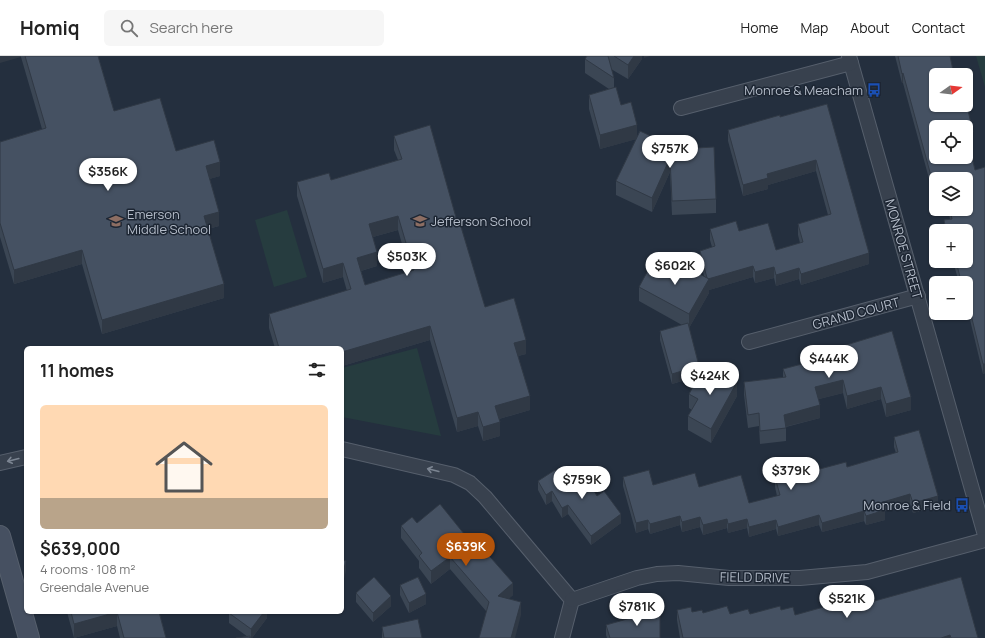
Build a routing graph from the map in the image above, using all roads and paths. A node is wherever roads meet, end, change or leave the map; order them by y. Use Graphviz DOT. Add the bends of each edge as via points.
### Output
graph roads {
  1 [pos="850,60"];
  2 [pos="681,108"];
  3 [pos="918,296"];
  4 [pos="749,342"];
  5 [pos="344,449"];
  6 [pos="24,457"];
  7 [pos="0,463"];
  8 [pos="985,535"];
  9 [pos="0,536"];
  10 [pos="985,540"];
  11 [pos="572,600"];
  12 [pos="29,638"];
  13 [pos="562,638"];
  1 -- 2 [label="street"];
  1 -- 3 [label="street, MONROE STREET"];
  3 -- 4 [label="street, GRAND COURT"];
  3 -- 8 [label="street, MONROE STREET"];
  11 -- 5 [label="street, one-way" via="485,497 470,483 454,475"];
  6 -- 7 [label="street, one-way"];
  9 -- 12 [label="main road"];
  10 -- 11 [label="street, FIELD DRIVE" via="867,572 800,578 657,574 637,578"];
  11 -- 13 [label="street"];
}
